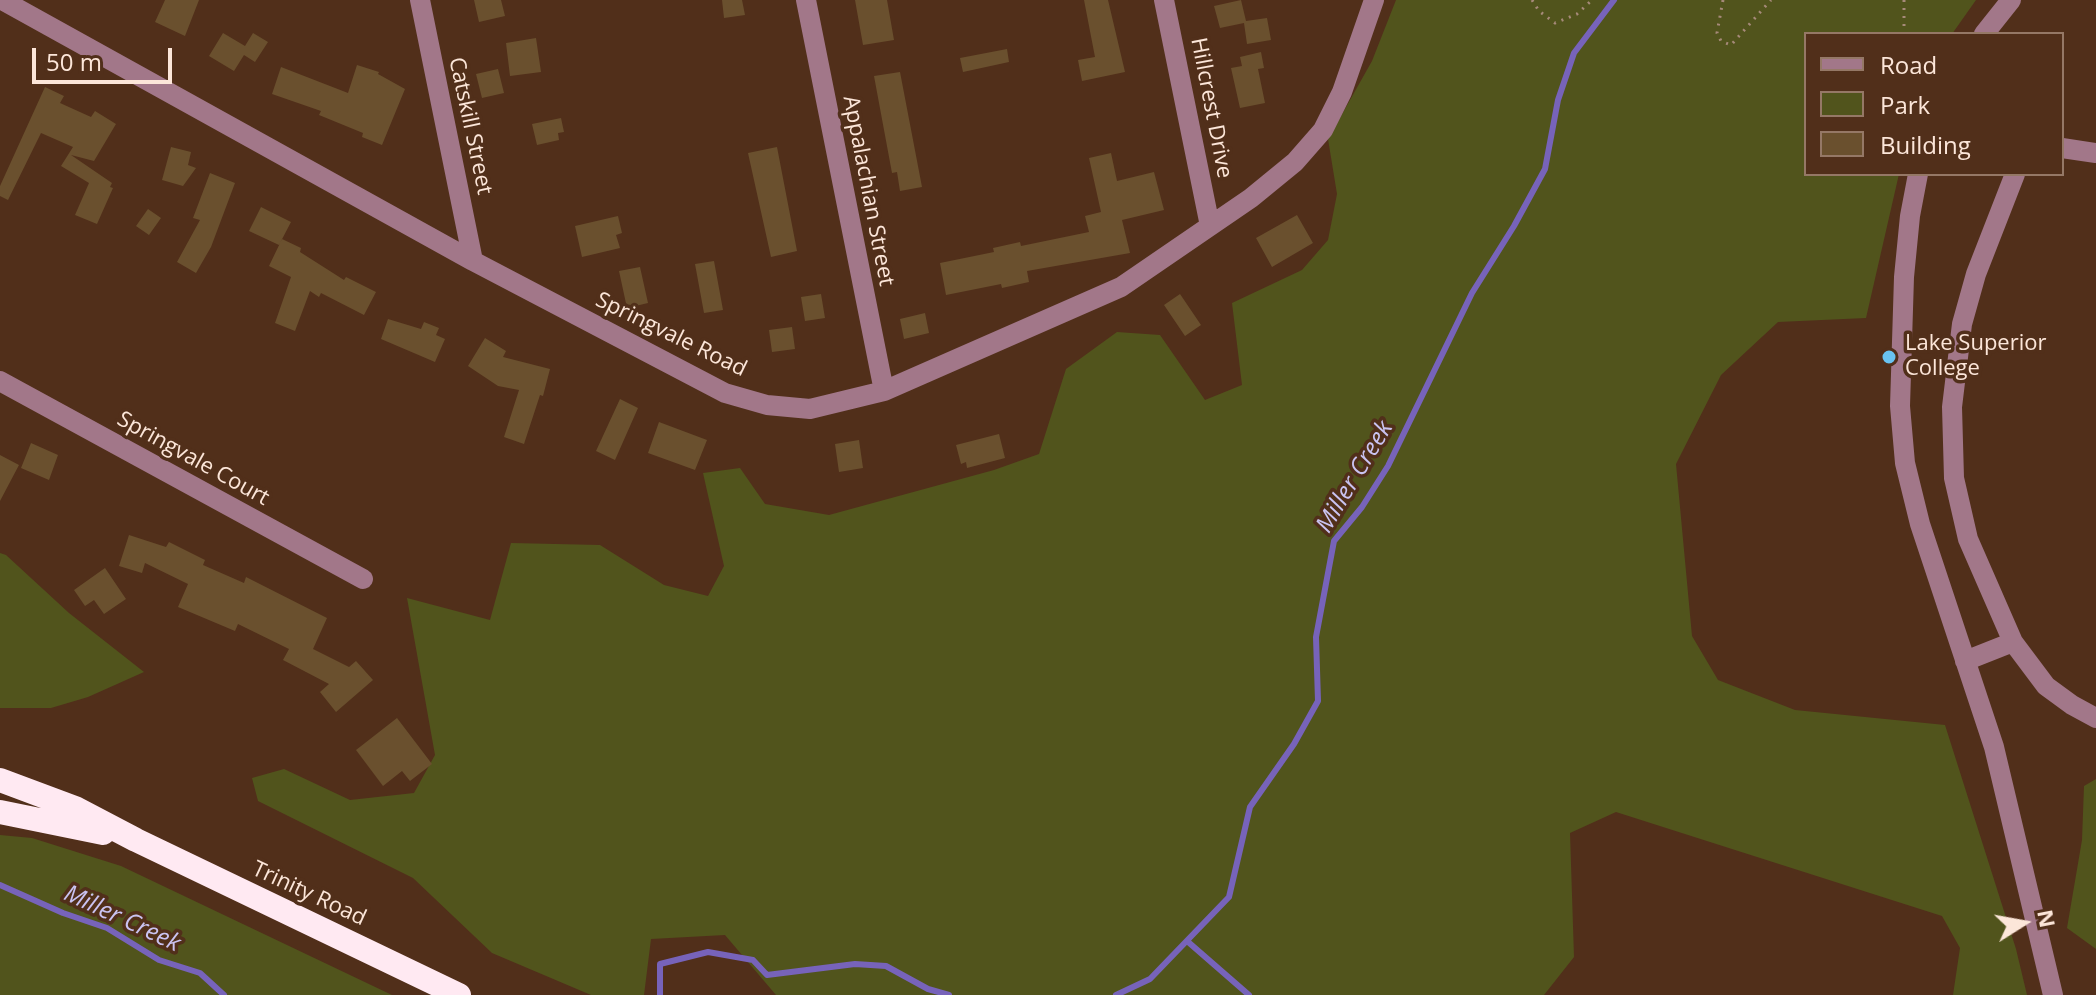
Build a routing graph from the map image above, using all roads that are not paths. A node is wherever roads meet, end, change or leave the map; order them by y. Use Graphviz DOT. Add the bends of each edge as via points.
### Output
graph roads {
  1 [pos="2,0"];
  2 [pos="420,0"];
  3 [pos="806,0"];
  4 [pos="1164,0"];
  5 [pos="1374,0"];
  6 [pos="2011,0"];
  7 [pos="1986,32"];
  8 [pos="2064,148"];
  9 [pos="2096,153"];
  10 [pos="1918,176"];
  11 [pos="2014,176"];
  12 [pos="1210,226"];
  13 [pos="473,261"];
  14 [pos="0,381"];
  15 [pos="884,391"];
  16 [pos="363,579"];
  17 [pos="2013,642"];
  18 [pos="1965,661"];
  19 [pos="2096,718"];
  20 [pos="0,780"];
  21 [pos="0,812"];
  22 [pos="136,840"];
  23 [pos="459,995"];
  24 [pos="2053,995"];
  1 -- 13 [label="street, Springvale Road"];
  2 -- 13 [label="street, Catskill Street"];
  3 -- 15 [label="street, Appalachian Street"];
  4 -- 12 [label="street, Hillcrest Drive"];
  5 -- 12 [label="street, Springvale Road" via="1323,130 1295,162"];
  6 -- 7 [label="street"];
  8 -- 9 [label="street"];
  10 -- 18 [label="street" via="1904,277 1901,428 1920,524"];
  11 -- 17 [label="street" via="1966,307 1951,430 1954,478 1968,539"];
  12 -- 15 [label="street, Springvale Road" via="1121,287"];
  13 -- 15 [label="street, Springvale Road" via="725,393 767,405 810,409"];
  14 -- 16 [label="street, Springvale Court"];
  17 -- 18 [label="street"];
  17 -- 19 [label="street" via="2046,686"];
  18 -- 24 [label="street" via="1994,747"];
  20 -- 22 [label="highway, Trinity Road" via="75,808"];
  21 -- 22 [label="highway, Trinity Road"];
  22 -- 23 [label="highway, Trinity Road"];
}
